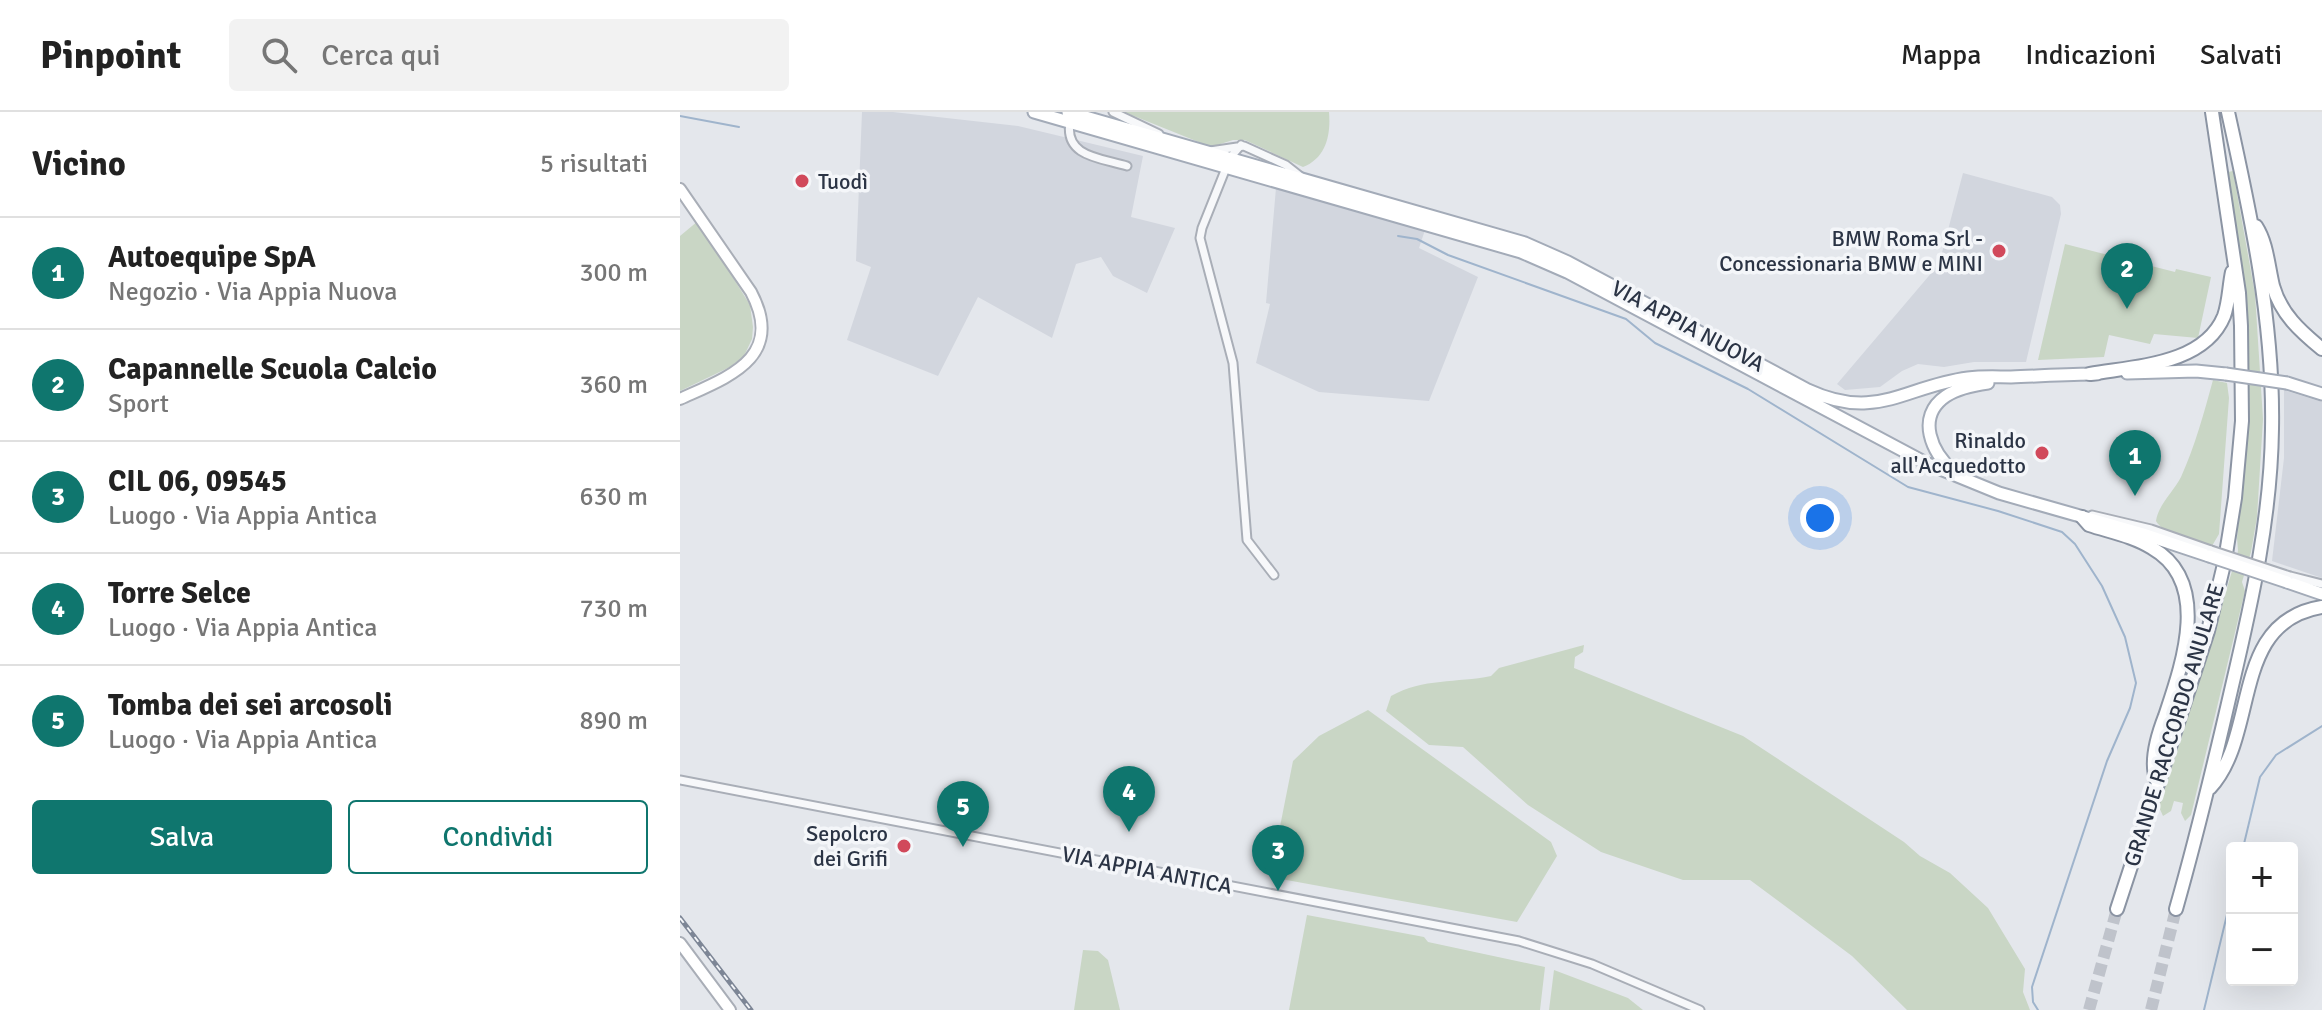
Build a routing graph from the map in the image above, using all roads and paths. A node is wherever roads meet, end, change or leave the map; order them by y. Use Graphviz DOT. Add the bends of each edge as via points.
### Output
graph roads {
  1 [pos="1034,112"];
  2 [pos="1113,112"];
  3 [pos="2212,112"];
  4 [pos="2228,112"];
  5 [pos="1071,115"];
  6 [pos="1167,140"];
  7 [pos="1241,145"];
  8 [pos="1208,152"];
  9 [pos="1229,162"];
  10 [pos="1127,166"];
  11 [pos="1301,177"];
  12 [pos="680,189"];
  13 [pos="2250,218"];
  14 [pos="2235,261"];
  15 [pos="2322,349"];
  16 [pos="2090,374"];
  17 [pos="1995,377"];
  18 [pos="2322,394"];
  19 [pos="680,399"];
  20 [pos="1965,481"];
  21 [pos="2055,509"];
  22 [pos="2082,517"];
  23 [pos="2210,553"];
  24 [pos="1274,575"];
  25 [pos="2289,579"];
  26 [pos="2322,584"];
  27 [pos="2322,594"];
  28 [pos="2322,607"];
  29 [pos="680,780"];
  30 [pos="2158,784"];
  31 [pos="2208,791"];
  32 [pos="2117,909"];
  33 [pos="2176,909"];
  34 [pos="680,943"];
  35 [pos="730,1010"];
  36 [pos="1700,1010"];
  1 -- 5 [label="main road, VIA APPIA NUOVA"];
  2 -- 6 [label="street"];
  3 -- 14 [label="highway, GRANDE RACCORDO ANULARE"];
  4 -- 13 [label="highway, GRANDE RACCORDO ANULARE"];
  5 -- 6 [label="main road, VIA APPIA NUOVA"];
  5 -- 9 [label="main road, VIA APPIA NUOVA"];
  5 -- 10 [label="street" via="1069,136 1076,149"];
  6 -- 8 [label="main road, VIA APPIA NUOVA"];
  7 -- 8 [label="street"];
  7 -- 9 [label="street"];
  7 -- 11 [label="street"];
  8 -- 9 [label="main road, VIA APPIA NUOVA"];
  9 -- 11 [label="main road, VIA APPIA NUOVA"];
  9 -- 20 [label="main road, VIA APPIA NUOVA" via="1535,257"];
  9 -- 24 [label="street" via="1200,238 1233,363 1247,540"];
  11 -- 17 [label="main road, VIA APPIA NUOVA" via="1535,247 1829,398 1880,402 1952,381"];
  12 -- 19 [label="street" via="753,295 761,327 760,343 748,363"];
  13 -- 15 [label="highway" via="2261,234 2285,313"];
  13 -- 31 [label="highway, GRANDE RACCORDO ANULARE" via="2270,368 2271,457 2256,576"];
  14 -- 16 [label="highway" via="2225,313 2206,342 2176,356"];
  14 -- 30 [label="highway, GRANDE RACCORDO ANULARE" via="2242,393 2232,522 2208,631"];
  16 -- 17 [label="main road, VIA APPIA NUOVA"];
  16 -- 18 [label="main road, VIA APPIA NUOVA, bridge" via="2196,371 2287,383"];
  17 -- 20 [label="main road" via="1949,394 1930,419 1935,451"];
  20 -- 21 [label="main road, VIA APPIA NUOVA"];
  21 -- 22 [label="main road, VIA APPIA NUOVA"];
  21 -- 23 [label="street, VIA APPIA NUOVA" via="2148,528"];
  22 -- 23 [label="main road, VIA APPIA NUOVA"];
  22 -- 30 [label="highway" via="2089,525 2161,554 2178,574 2186,596 2183,651 2157,743"];
  23 -- 25 [label="main road, VIA APPIA NUOVA, bridge"];
  25 -- 26 [label="street, VIA APPIA NUOVA"];
  25 -- 27 [label="main road, VIA APPIA NUOVA"];
  28 -- 31 [label="highway" via="2291,618 2267,641 2250,681 2229,762"];
  29 -- 36 [label="street, VIA APPIA ANTICA" via="1519,941 1592,964"];
  30 -- 32 [label="highway, GRANDE RACCORDO ANULARE"];
  31 -- 33 [label="highway, GRANDE RACCORDO ANULARE"];
  34 -- 35 [label="street"];
}
